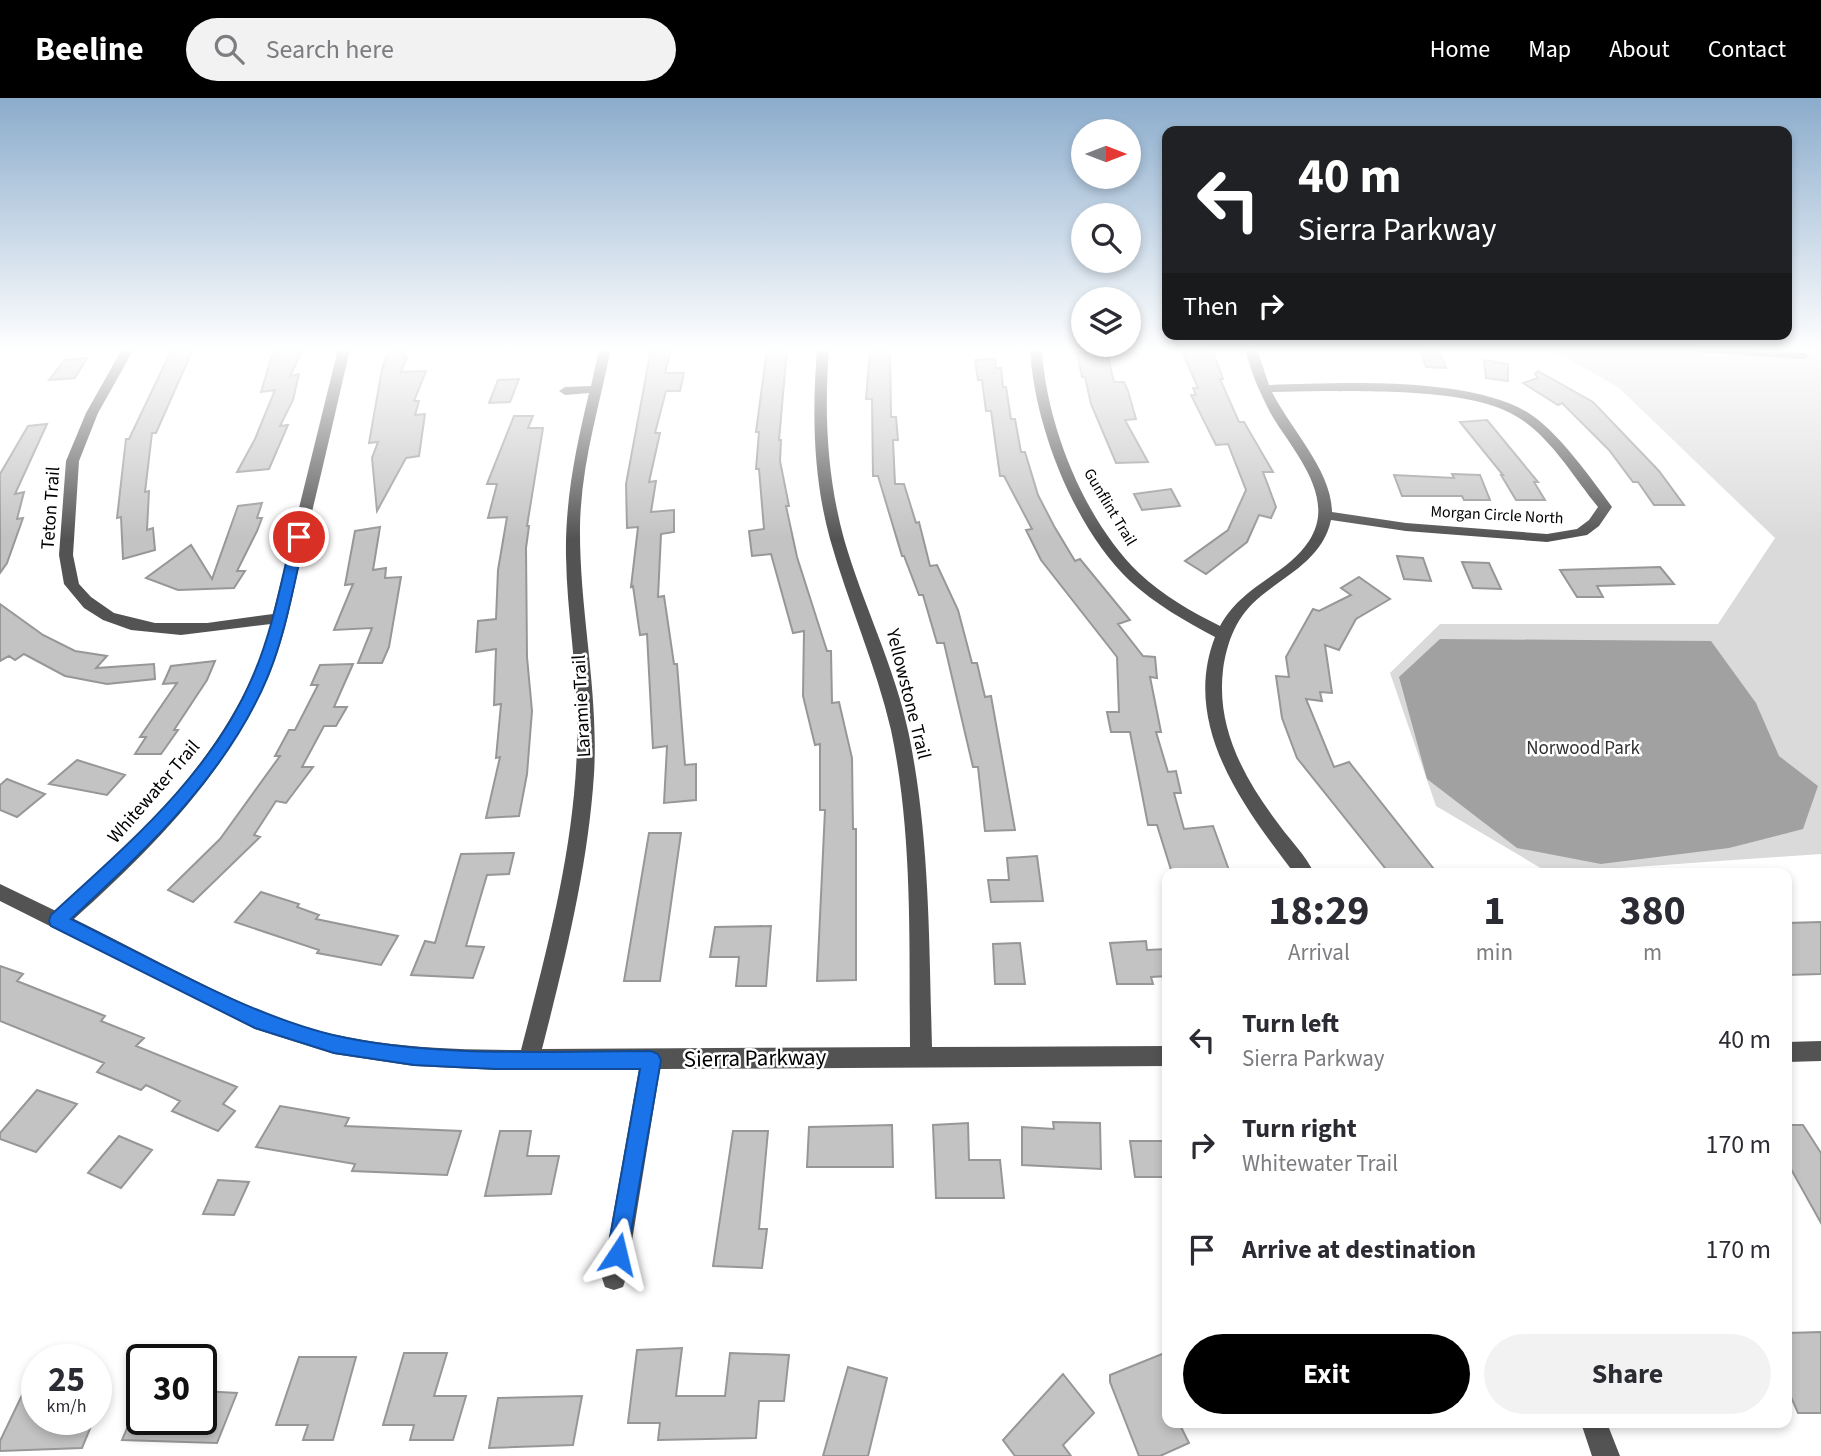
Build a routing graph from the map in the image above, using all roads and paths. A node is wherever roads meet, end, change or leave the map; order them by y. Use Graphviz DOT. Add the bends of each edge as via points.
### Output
graph roads {
  1 [pos="96,412"];
  2 [pos="329,412"];
  3 [pos="591,412"];
  4 [pos="820,412"];
  5 [pos="1046,412"];
  6 [pos="1279,412"];
  7 [pos="1517,412"];
  8 [pos="1325,515"];
  9 [pos="279,618"];
  10 [pos="1223,634"];
  11 [pos="1301,868"];
  12 [pos="0,892"];
  13 [pos="58,921"];
  14 [pos="1821,1051"];
  15 [pos="1792,1052"];
  16 [pos="921,1056"];
  17 [pos="1162,1056"];
  18 [pos="529,1060"];
  19 [pos="651,1060"];
  20 [pos="614,1278"];
  21 [pos="1596,1428"];
  22 [pos="1606,1456"];
  1 -- 9 [label="street, Teton Trail" via="74,455 66,557 76,594 116,620 146,627 181,630"];
  2 -- 9 [label="street, Whitewater Trail"];
  3 -- 18 [label="street, Laramie Trail" via="577,470 573,525 573,586 586,711 585,773 564,923"];
  4 -- 16 [label="street, Yellowstone Trail" via="825,481 837,537 882,662 914,819"];
  5 -- 10 [label="street, Gunflint Trail" via="1083,502 1112,550 1160,597"];
  6 -- 8 [label="street" via="1320,481"];
  7 -- 8 [label="street, Morgan Circle North" via="1536,427 1605,507 1588,530 1547,538 1406,527"];
  8 -- 10 [label="street" via="1315,542 1300,561 1253,595"];
  9 -- 13 [label="street, Whitewater Trail" via="255,688 236,725 198,779 147,838"];
  10 -- 11 [label="street" via="1213,673 1212,705 1220,740 1236,778"];
  12 -- 13 [label="street, Sierra Parkway"];
  13 -- 18 [label="street, Sierra Parkway" via="262,1022 334,1044 414,1056"];
  14 -- 15 [label="street"];
  16 -- 17 [label="street, Sierra Parkway"];
  16 -- 19 [label="street, Sierra Parkway"];
  18 -- 19 [label="street, Sierra Parkway"];
  19 -- 20 [label="street"];
  21 -- 22 [label="street"];
}
